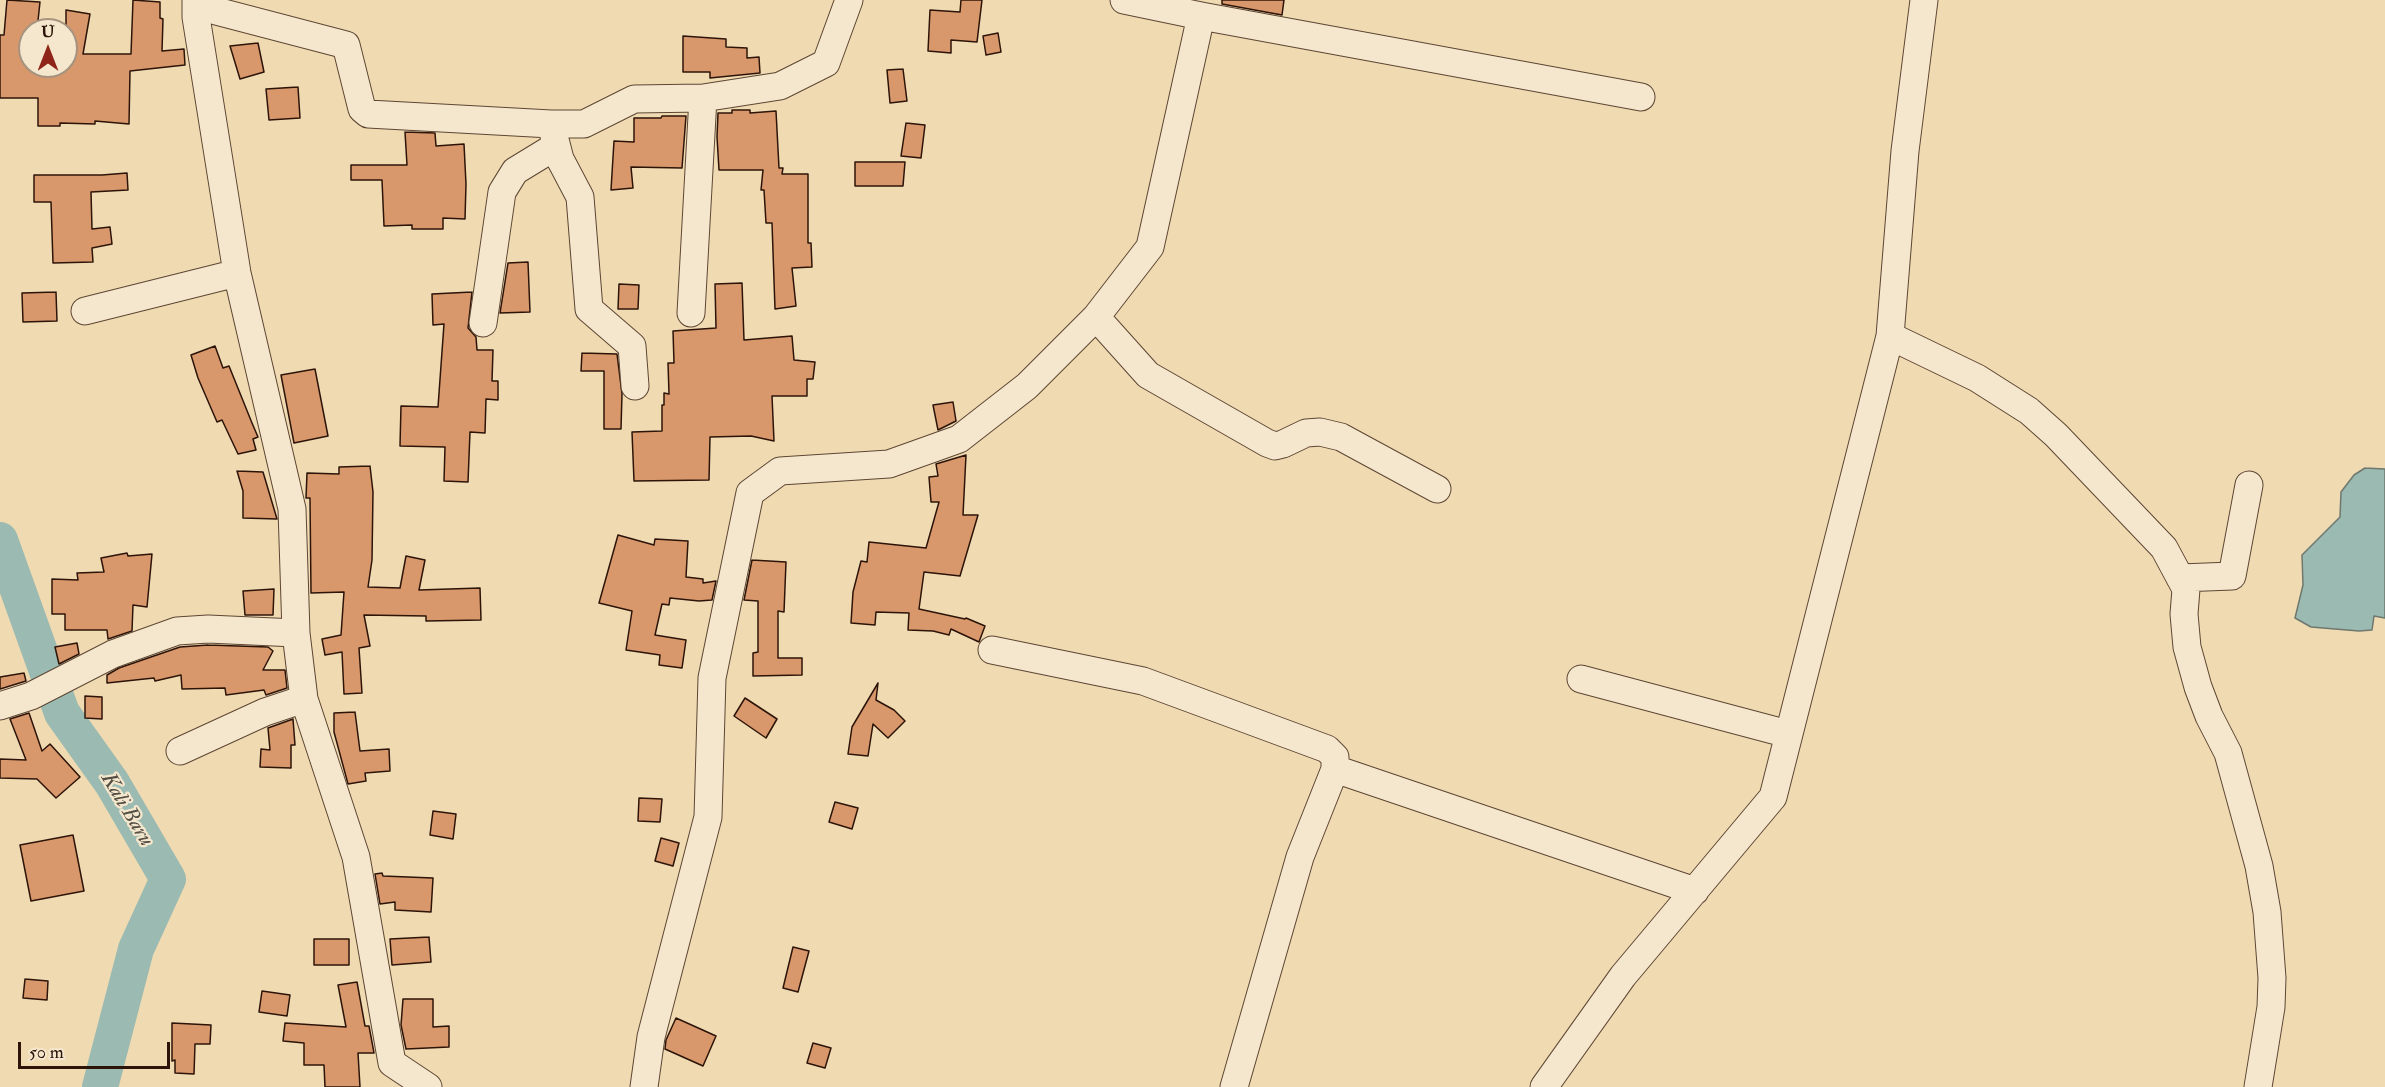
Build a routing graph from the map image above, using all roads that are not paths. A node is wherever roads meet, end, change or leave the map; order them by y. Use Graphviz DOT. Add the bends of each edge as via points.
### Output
graph roads {
  1 [pos="196,0"];
  2 [pos="204,0"];
  3 [pos="849,0"];
  4 [pos="1124,0"];
  5 [pos="1924,0"];
  6 [pos="1201,16"];
  7 [pos="1641,97"];
  8 [pos="703,98"];
  9 [pos="554,135"];
  10 [pos="237,273"];
  11 [pos="85,311"];
  12 [pos="691,313"];
  13 [pos="1096,317"];
  14 [pos="483,324"];
  15 [pos="1890,336"];
  16 [pos="635,386"];
  17 [pos="2249,485"];
  18 [pos="1437,489"];
  19 [pos="2180,578"];
  20 [pos="296,633"];
  21 [pos="992,650"];
  22 [pos="1581,679"];
  23 [pos="304,699"];
  24 [pos="0,706"];
  25 [pos="1788,734"];
  26 [pos="180,751"];
  27 [pos="1335,769"];
  28 [pos="1695,891"];
  29 [pos="1237,1086"];
  30 [pos="428,1087"];
  31 [pos="644,1087"];
  32 [pos="1544,1087"];
  33 [pos="2258,1087"];
  1 -- 10 [label="street"];
  2 -- 9 [label="street" via="216,11 346,45 362,109 368,114"];
  3 -- 8 [label="street" via="826,63 780,86"];
  4 -- 6 [label="street"];
  5 -- 15 [label="street" via="1905,150"];
  6 -- 7 [label="street"];
  6 -- 13 [label="street" via="1150,247"];
  8 -- 9 [label="street" via="634,99"];
  8 -- 12 [label="street"];
  9 -- 14 [label="street" via="515,171 502,192"];
  9 -- 16 [label="street" via="560,159 580,197 589,309 632,346"];
  10 -- 11 [label="street"];
  10 -- 20 [label="street" via="292,509"];
  13 -- 18 [label="street" via="1148,375 1267,443 1275,446 1313,432 1341,437"];
  13 -- 31 [label="street" via="1027,386 959,439 889,464 780,471 750,494 712,678 708,817 651,1037"];
  15 -- 19 [label="street" via="1977,378 2029,411 2164,548"];
  15 -- 25 [label="street"];
  17 -- 19 [label="street" via="2232,576"];
  19 -- 33 [label="street" via="2186,589 2187,647 2209,716 2235,745 2259,866 2270,942 2271,1007"];
  20 -- 23 [label="street"];
  20 -- 24 [label="street" via="177,631 113,654 32,696"];
  21 -- 27 [label="street" via="1143,681 1327,748 1335,757"];
  22 -- 25 [label="street"];
  23 -- 26 [label="street" via="265,712"];
  23 -- 30 [label="street" via="356,857 392,1063"];
  25 -- 28 [label="street" via="1773,797"];
  27 -- 28 [label="street"];
  27 -- 29 [label="street" via="1300,857"];
  28 -- 32 [label="street" via="1623,976"];
}
